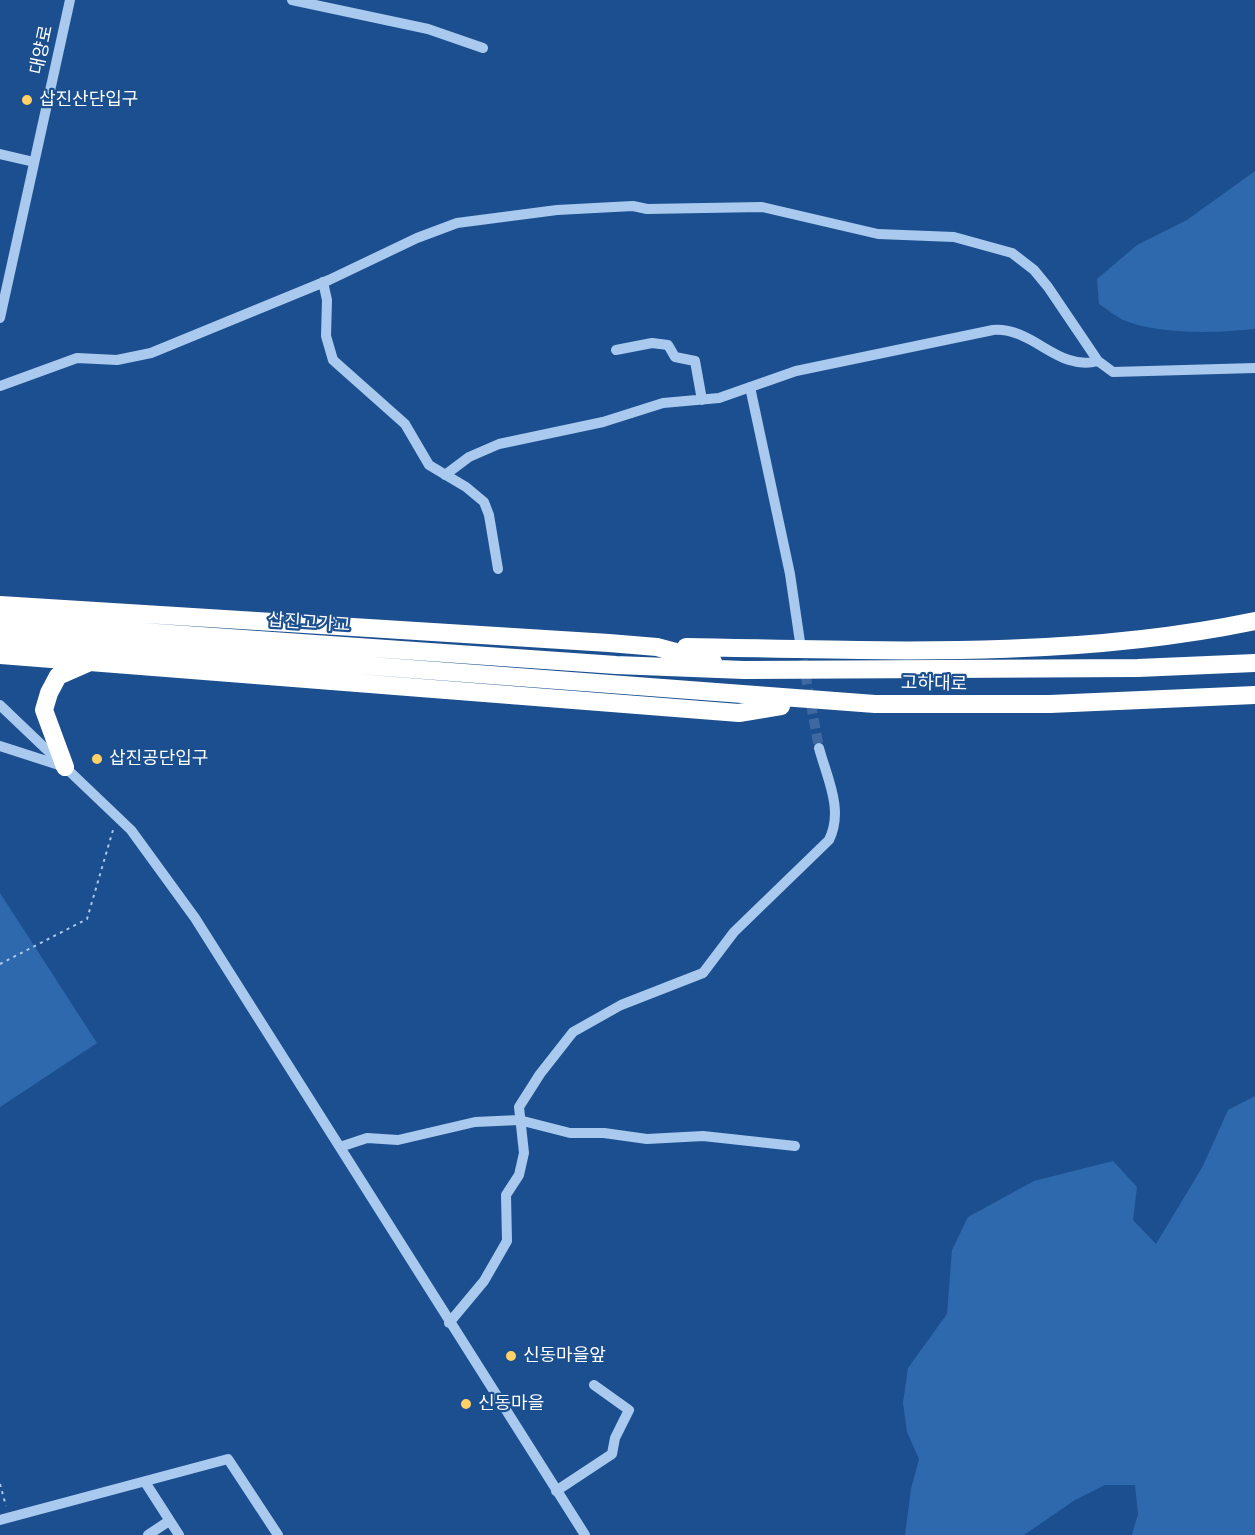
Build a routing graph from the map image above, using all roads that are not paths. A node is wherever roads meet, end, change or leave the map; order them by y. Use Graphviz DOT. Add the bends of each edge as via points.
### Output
graph roads {
  1 [pos="70,0"];
  2 [pos="292,0"];
  3 [pos="483,48"];
  4 [pos="0,154"];
  5 [pos="34,162"];
  6 [pos="323,282"];
  7 [pos="0,318"];
  8 [pos="616,350"];
  9 [pos="1098,361"];
  10 [pos="1255,368"];
  11 [pos="0,386"];
  12 [pos="750,387"];
  13 [pos="702,400"];
  14 [pos="445,475"];
  15 [pos="498,569"];
  16 [pos="0,605"];
  17 [pos="1255,621"];
  18 [pos="0,622"];
  19 [pos="0,638"];
  20 [pos="800,642"];
  21 [pos="657,647"];
  22 [pos="0,655"];
  23 [pos="93,661"];
  24 [pos="1255,663"];
  25 [pos="616,665"];
  26 [pos="744,670"];
  27 [pos="1255,696"];
  28 [pos="809,701"];
  29 [pos="0,705"];
  30 [pos="0,746"];
  31 [pos="819,748"];
  32 [pos="65,767"];
  33 [pos="519,1120"];
  34 [pos="795,1146"];
  35 [pos="340,1147"];
  36 [pos="449,1323"];
  37 [pos="594,1385"];
  38 [pos="145,1482"];
  39 [pos="556,1491"];
  40 [pos="5,1519"];
  41 [pos="169,1521"];
  42 [pos="148,1535"];
  43 [pos="178,1535"];
  44 [pos="278,1535"];
  45 [pos="585,1535"];
  1 -- 5 [label="street, 대양로"];
  2 -- 3 [label="street" via="428,29"];
  4 -- 5 [label="street"];
  5 -- 7 [label="street, 대양로"];
  6 -- 9 [label="street" via="417,238 457,223 490,217 633,206 762,207 878,234 954,237 1012,253 1048,287"];
  6 -- 11 [label="street" via="151,352 117,360 77,358"];
  6 -- 14 [label="street" via="326,336 333,360 397,415 429,465"];
  8 -- 13 [label="street" via="652,343 668,345 675,357 695,361"];
  9 -- 10 [label="street" via="1113,372"];
  9 -- 12 [label="street" via="1072,362 1018,332 993,330 796,371"];
  12 -- 13 [label="street"];
  12 -- 20 [label="street" via="790,574"];
  13 -- 14 [label="street" via="663,403 603,422 499,444 469,457"];
  14 -- 15 [label="street" via="484,502"];
  16 -- 21 [label="highway"];
  17 -- 21 [label="highway" via="1163,636 1032,648 940,651"];
  18 -- 25 [label="highway, 삽진고가교"];
  19 -- 28 [label="highway, 고하대로"];
  21 -- 26 [label="highway"];
  22 -- 23 [label="highway"];
  23 -- 28 [label="highway" via="740,713"];
  23 -- 32 [label="highway" via="58,676 44,710"];
  24 -- 26 [label="highway, 고하대로" via="1138,668"];
  25 -- 26 [label="highway, 고하대로"];
  27 -- 28 [label="highway, 고하대로" via="962,706"];
  29 -- 32 [label="street"];
  30 -- 32 [label="street"];
  31 -- 33 [label="street" via="837,812 830,840 734,933 702,973 621,1005 573,1032 519,1107"];
  32 -- 35 [label="street" via="131,830 201,926"];
  33 -- 34 [label="street" via="570,1133 647,1139 703,1136"];
  33 -- 35 [label="street" via="475,1122 398,1140 367,1138"];
  33 -- 36 [label="street" via="524,1153 519,1175 506,1195 507,1241 484,1281"];
  35 -- 36 [label="street"];
  36 -- 39 [label="street"];
  37 -- 39 [label="street" via="629,1410 612,1454"];
  38 -- 40 [label="street"];
  38 -- 41 [label="street"];
  38 -- 44 [label="street" via="228,1459"];
  39 -- 45 [label="street"];
  41 -- 42 [label="street"];
  41 -- 43 [label="street"];
}
